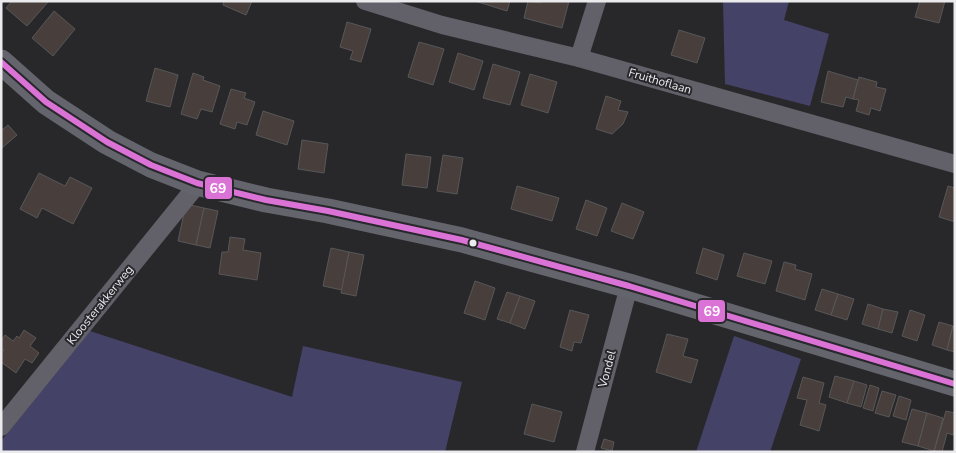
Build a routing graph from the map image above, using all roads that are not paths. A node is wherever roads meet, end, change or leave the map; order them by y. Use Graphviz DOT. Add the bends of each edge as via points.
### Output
graph roads {
  1 [pos="365,1"];
  2 [pos="596,1"];
  3 [pos="579,58"];
  4 [pos="1,62"];
  5 [pos="955,164"];
  6 [pos="197,183"];
  7 [pos="629,286"];
  8 [pos="955,384"];
  9 [pos="1,427"];
  10 [pos="585,452"];
  1 -- 3 [label="street, Fruithoflaan" via="442,25"];
  2 -- 3 [label="street"];
  3 -- 5 [label="street, Fruithoflaan"];
  4 -- 6 [label="main road" via="46,102 107,142"];
  6 -- 7 [label="main road" via="462,240"];
  6 -- 9 [label="street, Kloosterakkerweg"];
  7 -- 8 [label="main road"];
  7 -- 10 [label="street, Vondel"];
}
